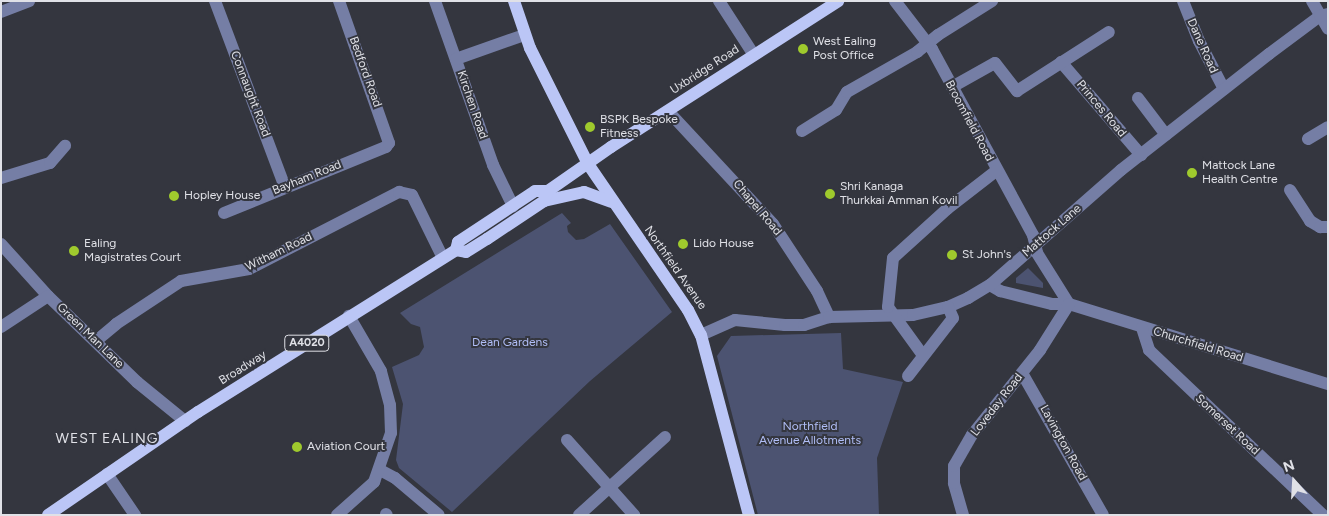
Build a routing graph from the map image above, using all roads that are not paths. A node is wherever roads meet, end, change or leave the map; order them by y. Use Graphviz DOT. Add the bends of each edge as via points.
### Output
graph roads {
  1 [pos="29,1"];
  2 [pos="215,1"];
  3 [pos="339,1"];
  4 [pos="436,1"];
  5 [pos="514,1"];
  6 [pos="719,1"];
  7 [pos="838,1"];
  8 [pos="895,1"];
  9 [pos="992,1"];
  10 [pos="1183,1"];
  11 [pos="1312,1"];
  12 [pos="1,12"];
  13 [pos="1324,15"];
  14 [pos="1328,28"];
  15 [pos="1110,32"];
  16 [pos="524,35"];
  17 [pos="928,43"];
  18 [pos="754,55"];
  19 [pos="456,59"];
  20 [pos="1061,62"];
  21 [pos="952,87"];
  22 [pos="1224,89"];
  23 [pos="1138,98"];
  24 [pos="668,111"];
  25 [pos="1326,130"];
  26 [pos="802,131"];
  27 [pos="1166,136"];
  28 [pos="1308,139"];
  29 [pos="389,143"];
  30 [pos="65,146"];
  31 [pos="1140,155"];
  32 [pos="588,164"];
  33 [pos="996,171"];
  34 [pos="1,178"];
  35 [pos="285,187"];
  36 [pos="1290,190"];
  37 [pos="546,196"];
  38 [pos="613,203"];
  39 [pos="513,206"];
  40 [pos="225,214"];
  41 [pos="1328,227"];
  42 [pos="1,244"];
  43 [pos="1035,245"];
  44 [pos="456,250"];
  45 [pos="443,258"];
  46 [pos="990,284"];
  47 [pos="48,296"];
  48 [pos="1069,304"];
  49 [pos="948,307"];
  50 [pos="349,316"];
  51 [pos="829,317"];
  52 [pos="893,317"];
  53 [pos="1,327"];
  54 [pos="1142,328"];
  55 [pos="701,335"];
  56 [pos="96,341"];
  57 [pos="922,354"];
  58 [pos="1022,373"];
  59 [pos="908,376"];
  60 [pos="1328,384"];
  61 [pos="185,421"];
  62 [pos="665,437"];
  63 [pos="567,440"];
  64 [pos="380,470"];
  65 [pos="107,474"];
  66 [pos="610,488"];
  67 [pos="48,515"];
  68 [pos="135,515"];
  69 [pos="337,515"];
  70 [pos="439,515"];
  71 [pos="579,515"];
  72 [pos="634,515"];
  73 [pos="749,515"];
  74 [pos="963,515"];
  75 [pos="1103,515"];
  76 [pos="1323,515"];
  1 -- 12 [label="street"];
  2 -- 35 [label="street, Connaught Road"];
  3 -- 29 [label="street, Bedford Road"];
  4 -- 19 [label="street, Kirchen Road"];
  5 -- 16 [label="main road, Northfield Avenue"];
  6 -- 18 [label="street"];
  7 -- 18 [label="main road, Uxbridge Road / A4020"];
  8 -- 17 [label="street, Broomfield Road"];
  9 -- 17 [label="street"];
  10 -- 22 [label="street, Dane Road"];
  11 -- 13 [label="street"];
  13 -- 14 [label="street"];
  13 -- 22 [label="street, Mattock Lane"];
  15 -- 20 [label="street"];
  16 -- 19 [label="street"];
  16 -- 32 [label="main road, Northfield Avenue"];
  17 -- 21 [label="street, Broomfield Road"];
  17 -- 26 [label="street" via="847,92 838,107"];
  18 -- 24 [label="main road, Uxbridge Road / A4020"];
  19 -- 39 [label="street, Kirchen Road" via="492,165"];
  20 -- 21 [label="street" via="1017,91 995,63"];
  20 -- 31 [label="street, Princes Road"];
  21 -- 33 [label="street, Broomfield Road"];
  22 -- 27 [label="street, Mattock Lane"];
  23 -- 27 [label="street"];
  24 -- 32 [label="main road, Uxbridge Road / A4020"];
  24 -- 51 [label="street, Chapel Road" via="773,224 817,290"];
  25 -- 28 [label="street"];
  27 -- 31 [label="street, Mattock Lane"];
  29 -- 35 [label="street, Bayham Road" via="386,147"];
  30 -- 34 [label="street" via="50,163"];
  31 -- 43 [label="street, Mattock Lane"];
  32 -- 37 [label="main road, Broadway / A4020"];
  32 -- 38 [label="main road, Northfield Avenue"];
  33 -- 43 [label="street, Broomfield Road" via="1033,235"];
  33 -- 52 [label="street" via="947,209 894,258 888,294 888,307"];
  35 -- 40 [label="street, Bayham Road"];
  36 -- 41 [label="street" via="1310,221 1320,227"];
  37 -- 38 [label="main road" via="584,192"];
  37 -- 39 [label="main road, Broadway / A4020" via="536,191"];
  37 -- 44 [label="main road, Broadway / A4020" via="466,252"];
  38 -- 55 [label="main road, Northfield Avenue" via="688,310"];
  39 -- 44 [label="main road, Broadway / A4020" via="458,242"];
  42 -- 47 [label="street, Green Man Lane"];
  43 -- 46 [label="street, Mattock Lane"];
  43 -- 48 [label="street"];
  44 -- 45 [label="main road, Broadway / A4020"];
  45 -- 50 [label="main road, Broadway / A4020"];
  45 -- 56 [label="street, Witham Road" via="412,196 399,192 243,271 180,281"];
  46 -- 48 [label="street, Churchfield Road" via="1000,291 1052,304"];
  46 -- 49 [label="street, Mattock Lane"];
  47 -- 53 [label="street"];
  47 -- 56 [label="street, Green Man Lane"];
  48 -- 54 [label="street, Churchfield Road"];
  48 -- 58 [label="street, Loveday Road"];
  49 -- 52 [label="street, Mattock Lane"];
  49 -- 57 [label="street" via="952,318"];
  50 -- 61 [label="main road, Broadway / A4020"];
  50 -- 64 [label="street" via="382,371 390,405 390,433"];
  51 -- 52 [label="street, Mattock Lane"];
  51 -- 55 [label="street, Mattock Lane" via="804,325 735,320"];
  52 -- 57 [label="street" via="913,338"];
  54 -- 60 [label="street, Churchfield Road"];
  54 -- 76 [label="street, Somerset Road" via="1149,350"];
  55 -- 73 [label="main road, Northfield Avenue"];
  56 -- 61 [label="street, Green Man Lane" via="137,382"];
  57 -- 59 [label="street"];
  58 -- 74 [label="street, Loveday Road" via="972,435 954,466 954,483"];
  58 -- 75 [label="street, Lavington Road"];
  61 -- 65 [label="main road, Broadway / A4020"];
  62 -- 66 [label="street"];
  63 -- 66 [label="street"];
  64 -- 69 [label="street" via="354,503"];
  64 -- 70 [label="street" via="395,478"];
  65 -- 67 [label="main road, Broadway / A4020"];
  65 -- 68 [label="street"];
  66 -- 71 [label="street"];
  66 -- 72 [label="street"];
}
